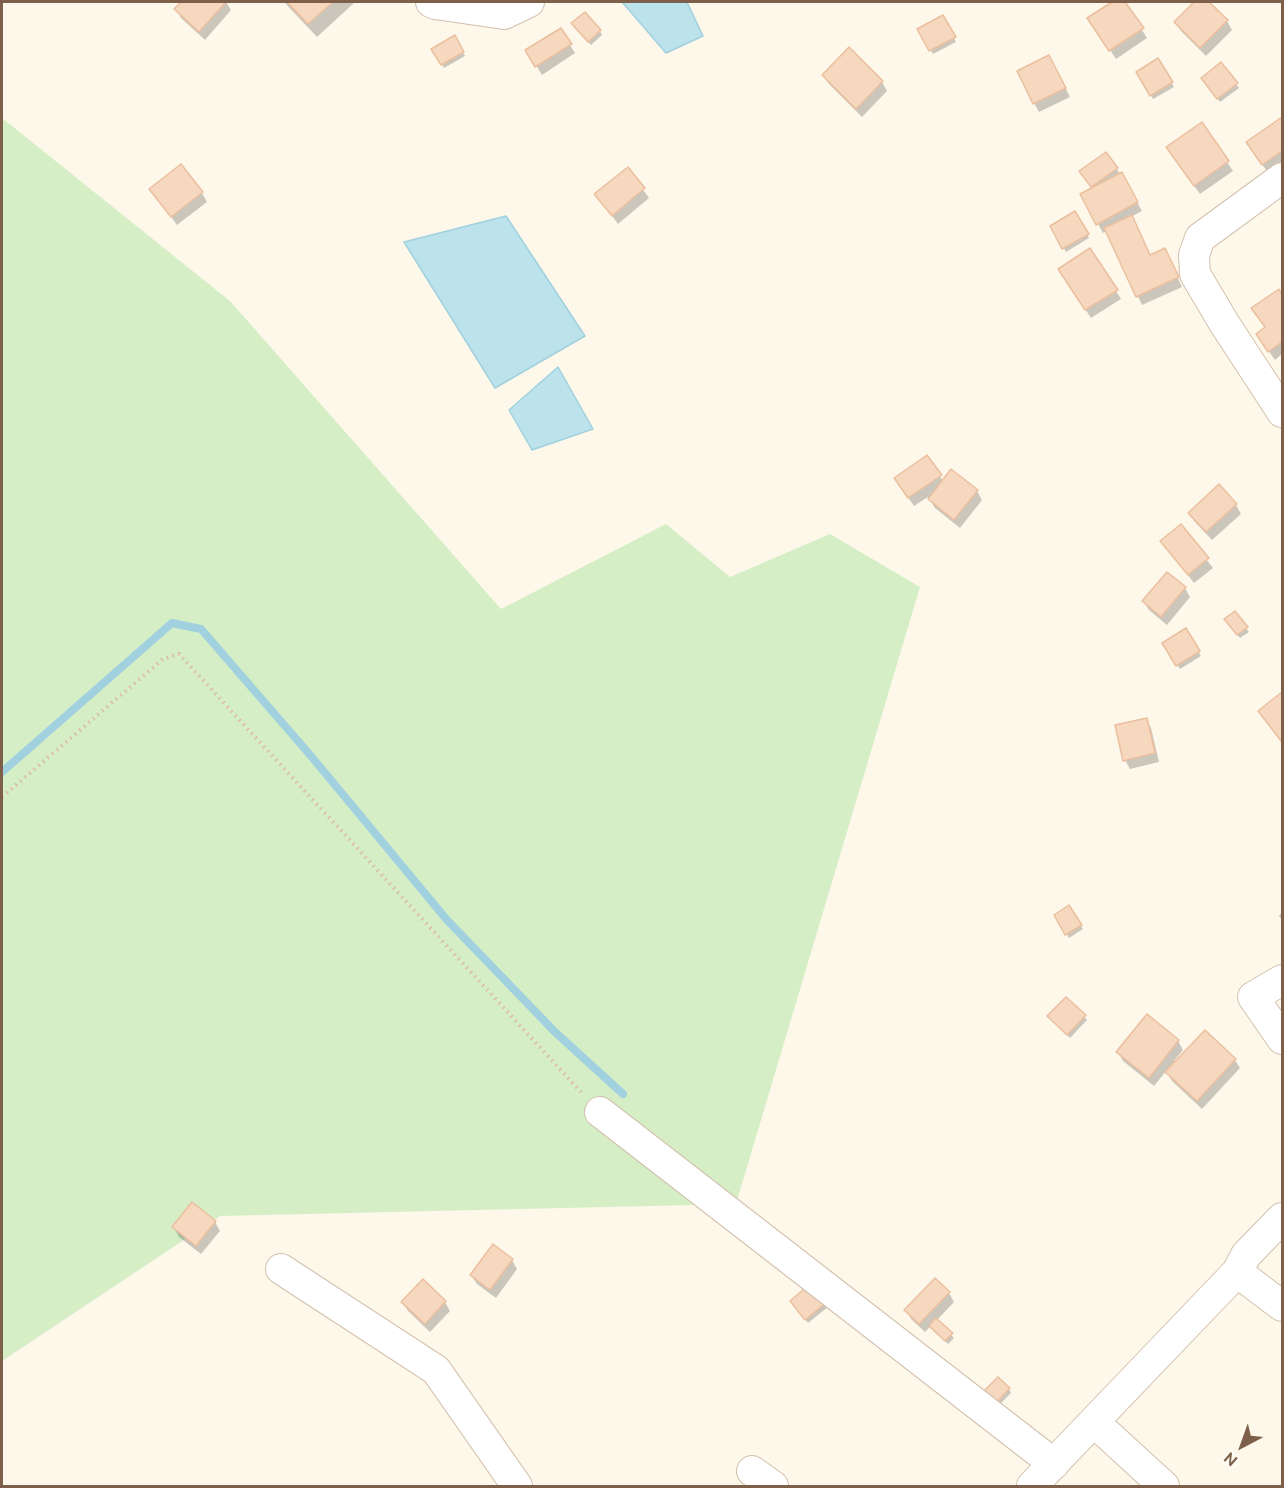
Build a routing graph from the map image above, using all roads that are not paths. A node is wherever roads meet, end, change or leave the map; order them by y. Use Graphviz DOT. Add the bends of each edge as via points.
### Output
graph roads {
  1 [pos="431,2"];
  2 [pos="529,2"];
  3 [pos="1282,178"];
  4 [pos="1282,412"];
  5 [pos="1282,980"];
  6 [pos="1282,1039"];
  7 [pos="600,1112"];
  8 [pos="1282,1218"];
  9 [pos="281,1269"];
  10 [pos="1237,1272"];
  11 [pos="1282,1306"];
  12 [pos="1094,1422"];
  13 [pos="1054,1464"];
  14 [pos="517,1486"];
  15 [pos="1032,1486"];
  16 [pos="1164,1486"];
  1 -- 2 [label="street" via="504,14"];
  3 -- 4 [label="street" via="1200,238 1194,255 1195,274"];
  5 -- 6 [label="street" via="1253,997"];
  7 -- 13 [label="street"];
  8 -- 10 [label="street" via="1246,1255"];
  9 -- 14 [label="street" via="436,1370"];
  10 -- 11 [label="street"];
  10 -- 12 [label="street"];
  12 -- 13 [label="street"];
  12 -- 16 [label="street"];
  13 -- 15 [label="street"];
}
